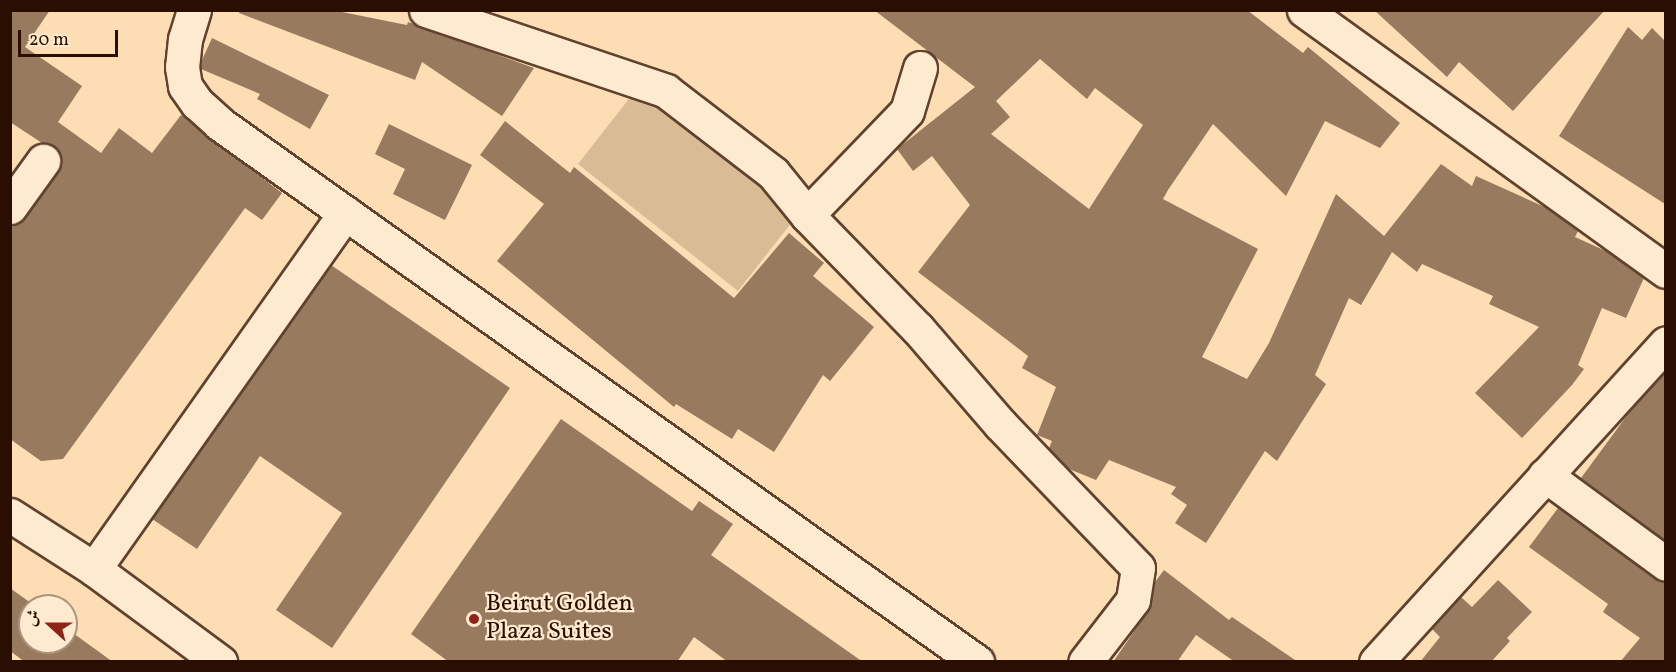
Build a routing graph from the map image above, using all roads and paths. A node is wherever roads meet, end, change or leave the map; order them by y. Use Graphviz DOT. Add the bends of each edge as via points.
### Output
graph roads {
  1 [pos="194,10"];
  2 [pos="426,10"];
  3 [pos="1317,14"];
  4 [pos="920,68"];
  5 [pos="43,161"];
  6 [pos="10,207"];
  7 [pos="345,213"];
  8 [pos="807,215"];
  9 [pos="1665,271"];
  10 [pos="1665,343"];
  11 [pos="1545,475"];
  12 [pos="10,515"];
  13 [pos="1665,564"];
  14 [pos="94,569"];
  15 [pos="220,662"];
  16 [pos="976,662"];
  17 [pos="1086,662"];
  18 [pos="1376,662"];
  1 -- 7 [label="street" via="182,67 185,86 197,103 258,153"];
  2 -- 8 [label="street" via="666,91 772,173"];
  3 -- 9 [label="street"];
  4 -- 8 [label="street" via="907,111"];
  5 -- 6 [label="street"];
  7 -- 14 [label="street"];
  7 -- 16 [label="street"];
  8 -- 17 [label="street" via="1138,568 1132,600"];
  10 -- 11 [label="street"];
  11 -- 13 [label="street"];
  11 -- 18 [label="street"];
  12 -- 14 [label="street"];
  14 -- 15 [label="street"];
}
